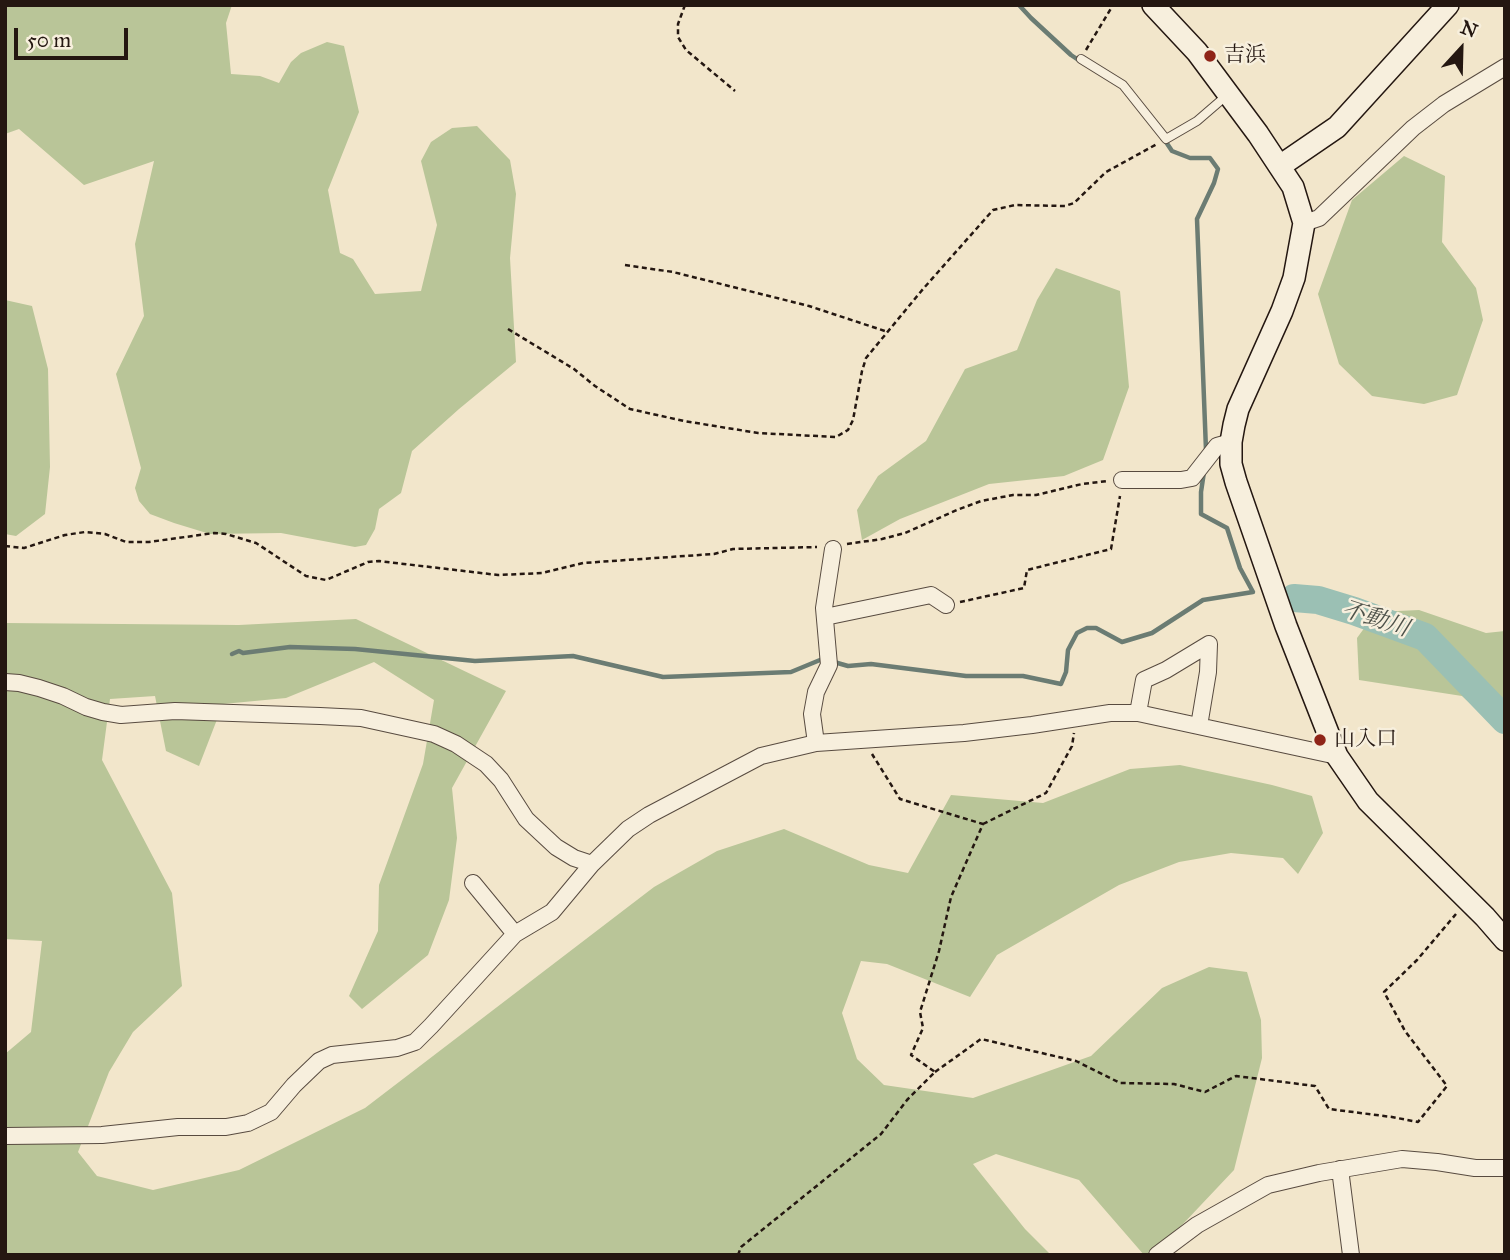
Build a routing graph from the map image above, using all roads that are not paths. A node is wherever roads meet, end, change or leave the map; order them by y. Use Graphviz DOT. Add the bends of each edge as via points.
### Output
graph roads {
  1 [pos="1153,5"];
  2 [pos="1448,5"];
  3 [pos="1081,59"];
  4 [pos="1505,67"];
  5 [pos="1228,93"];
  6 [pos="1280,166"];
  7 [pos="1304,223"];
  8 [pos="1231,442"];
  9 [pos="1122,480"];
  10 [pos="833,549"];
  11 [pos="946,605"];
  12 [pos="825,617"];
  13 [pos="5,681"];
  14 [pos="1138,713"];
  15 [pos="1199,726"];
  16 [pos="816,743"];
  17 [pos="1337,756"];
  18 [pos="592,864"];
  19 [pos="473,883"];
  20 [pos="515,934"];
  21 [pos="1505,940"];
  22 [pos="5,1136"];
  23 [pos="1505,1168"];
  24 [pos="1340,1169"];
  25 [pos="1157,1255"];
  26 [pos="1351,1255"];
  1 -- 5 [label="street" via="1198,52"];
  2 -- 6 [label="street" via="1337,127"];
  3 -- 5 [label="lane" via="1124,85 1166,139 1198,121"];
  4 -- 7 [label="street" via="1413,128 1318,218"];
  5 -- 6 [label="street"];
  6 -- 7 [label="street" via="1293,187"];
  7 -- 8 [label="street" via="1294,278 1238,409"];
  8 -- 9 [label="street" via="1217,446 1192,478"];
  8 -- 17 [label="street" via="1236,482"];
  10 -- 12 [label="street"];
  11 -- 12 [label="street" via="932,595"];
  12 -- 16 [label="street" via="829,665 813,703"];
  13 -- 18 [label="street" via="112,714 175,711 334,716 434,734 486,764 526,820 556,847"];
  14 -- 15 [label="street"];
  14 -- 15 [label="street" via="1143,680 1209,644"];
  14 -- 16 [label="street" via="964,733"];
  15 -- 17 [label="street"];
  16 -- 18 [label="street" via="761,756 649,816 628,829"];
  17 -- 21 [label="street" via="1368,801"];
  18 -- 20 [label="street" via="552,912"];
  19 -- 20 [label="street"];
  20 -- 22 [label="street" via="415,1042 319,1061 271,1112 248,1123 102,1135"];
  23 -- 24 [label="street" via="1402,1159"];
  24 -- 25 [label="street" via="1268,1185 1197,1225"];
  24 -- 26 [label="street"];
}
